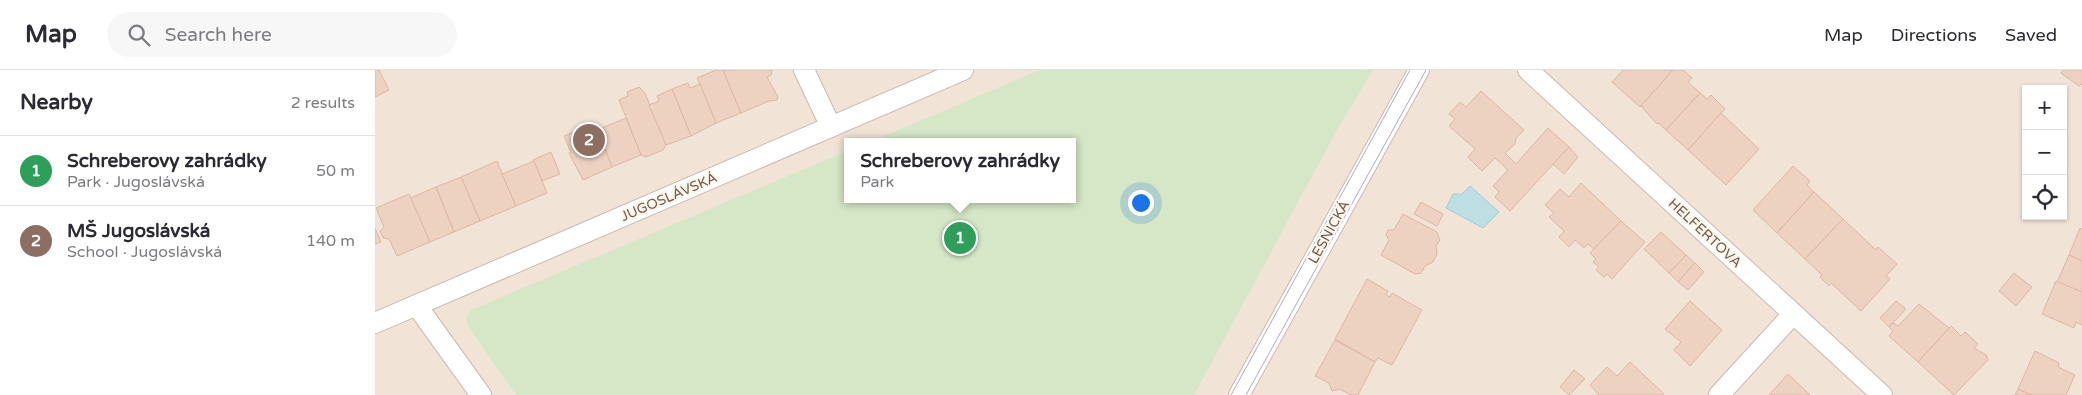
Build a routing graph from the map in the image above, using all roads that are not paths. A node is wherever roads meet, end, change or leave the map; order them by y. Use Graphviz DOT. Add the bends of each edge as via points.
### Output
graph roads {
  1 [pos="804,70"];
  2 [pos="963,70"];
  3 [pos="1419,70"];
  4 [pos="1528,70"];
  5 [pos="831,127"];
  6 [pos="417,306"];
  7 [pos="1793,314"];
  8 [pos="375,323"];
  9 [pos="481,395"];
  10 [pos="1239,395"];
  11 [pos="1719,395"];
  12 [pos="1882,395"];
  1 -- 5 [label="street"];
  2 -- 5 [label="street, JUGOSLÁVSKÁ"];
  3 -- 10 [label="street, LESNICKÁ"];
  4 -- 7 [label="street, HELFERTOVA"];
  5 -- 6 [label="street, JUGOSLÁVSKÁ"];
  6 -- 8 [label="street, JUGOSLÁVSKÁ"];
  6 -- 9 [label="street"];
  7 -- 11 [label="street"];
  7 -- 12 [label="street, HELFERTOVA"];
}
